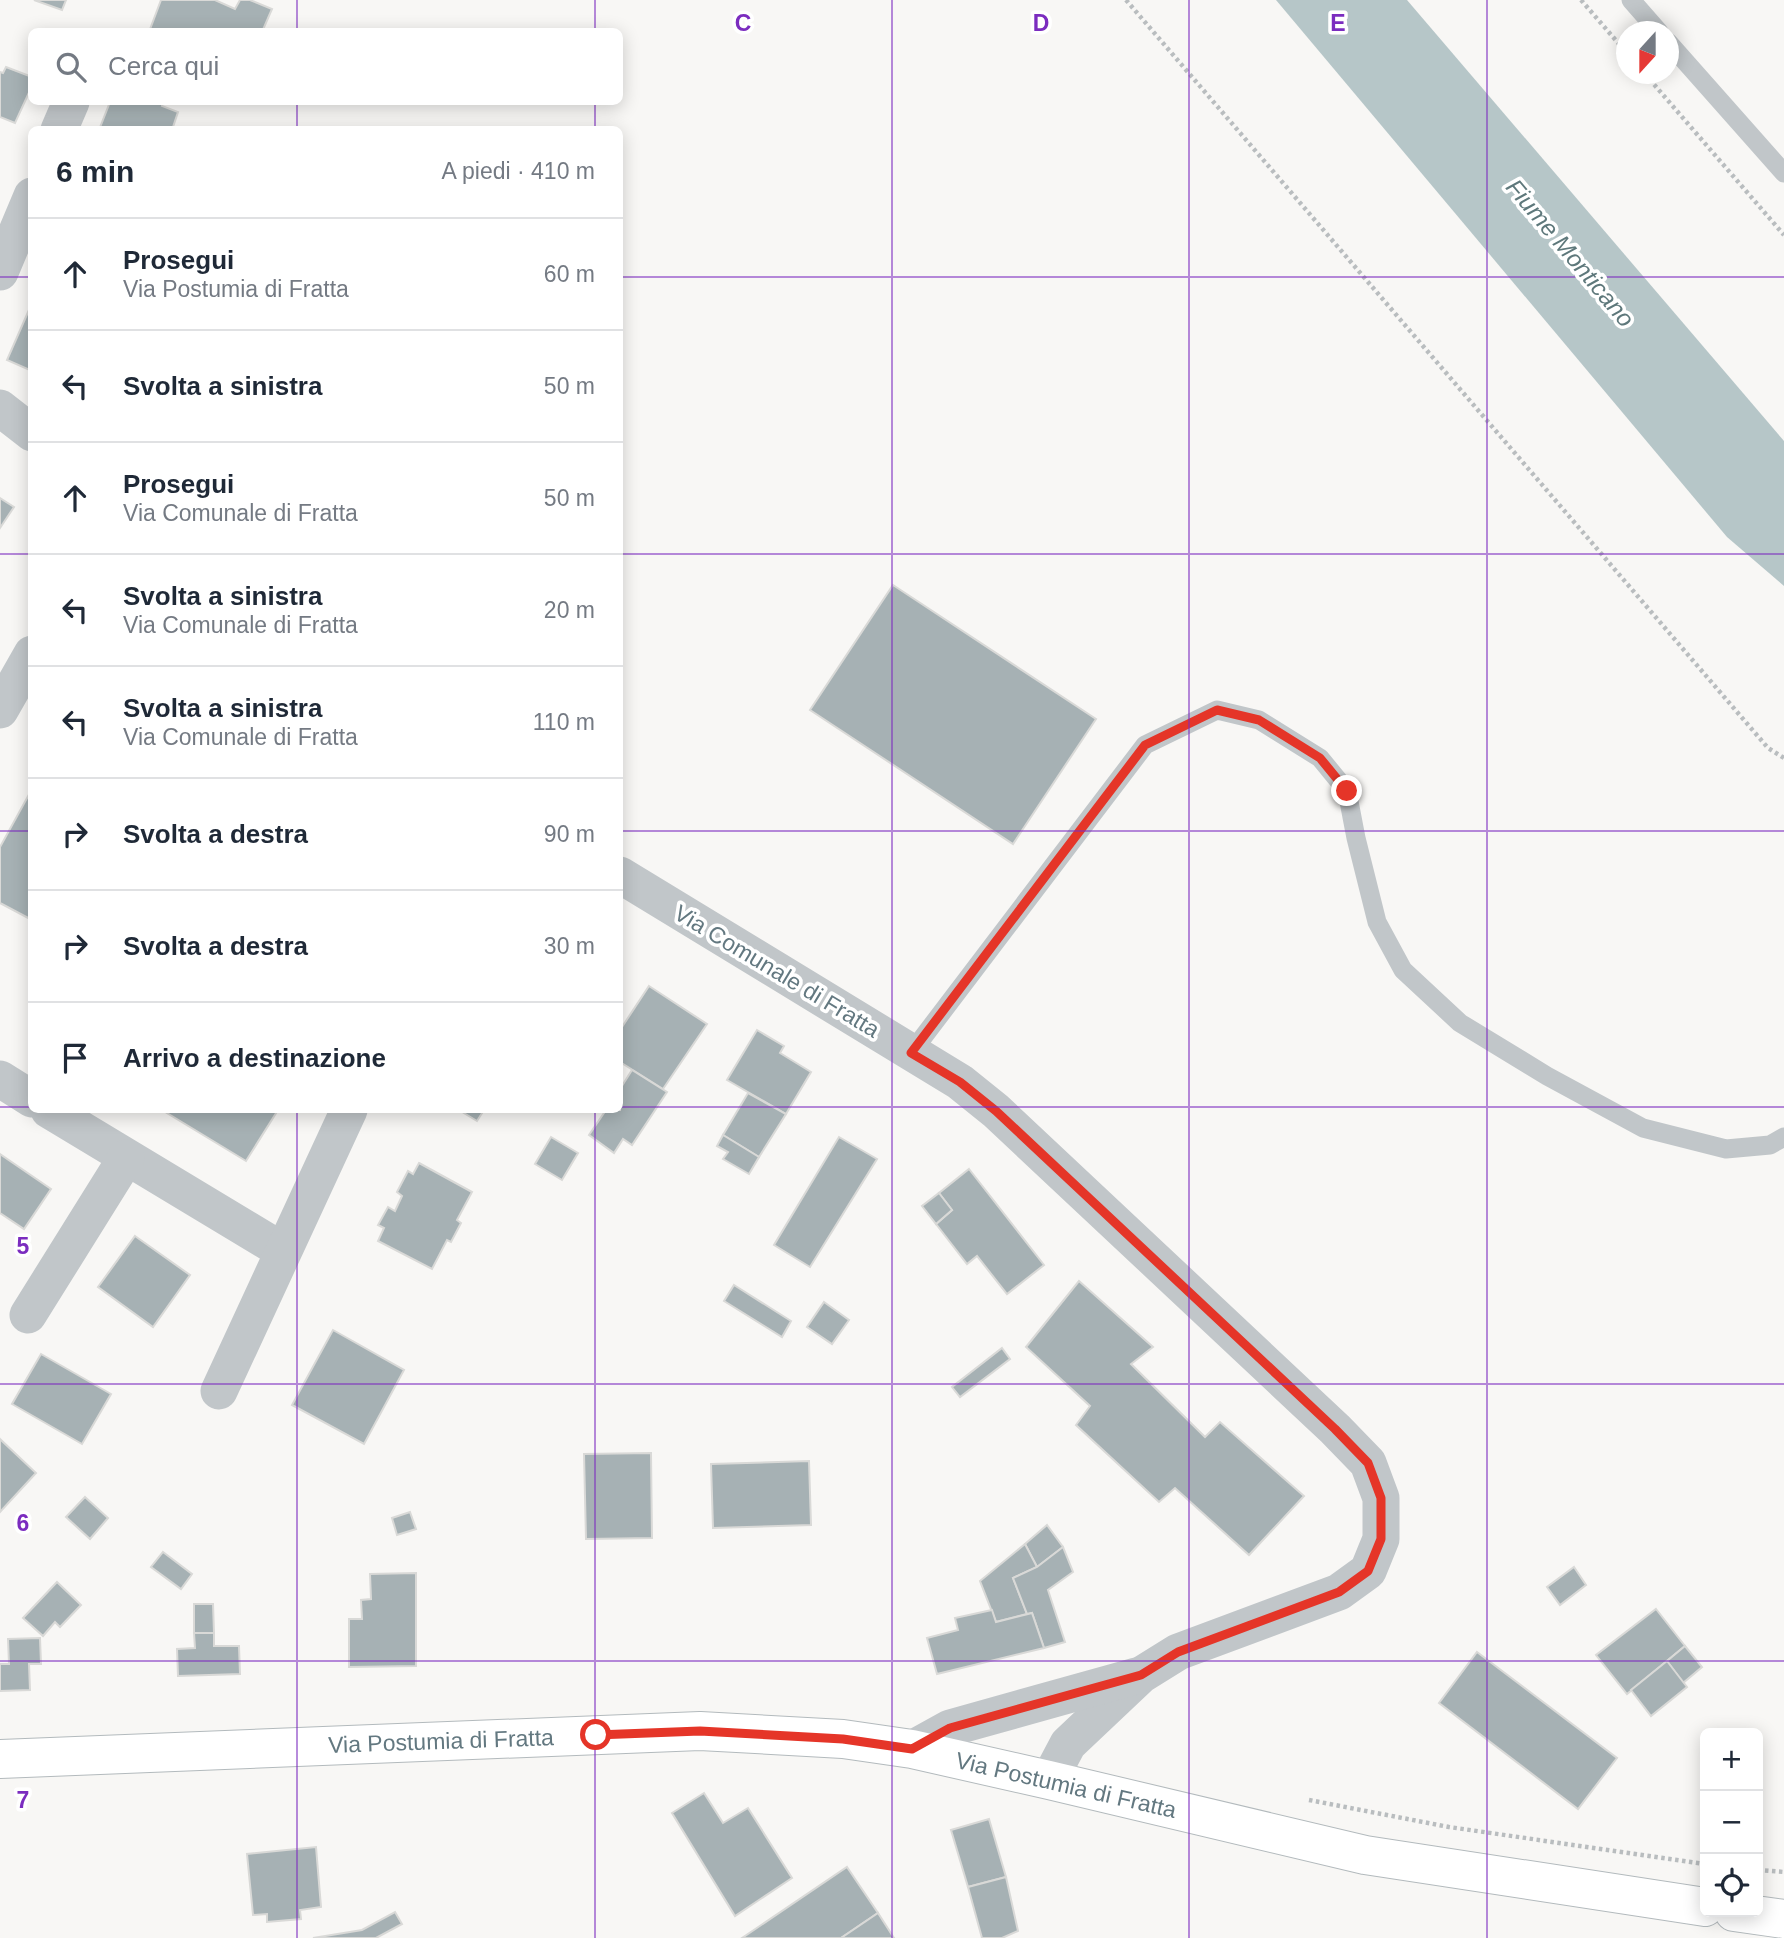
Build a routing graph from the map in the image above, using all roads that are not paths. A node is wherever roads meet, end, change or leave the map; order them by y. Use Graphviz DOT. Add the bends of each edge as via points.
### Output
graph roads {
  1 [pos="1631,0"];
  2 [pos="1649,21"];
  3 [pos="1679,54"];
  4 [pos="70,105"];
  5 [pos="61,126"];
  6 [pos="1784,173"];
  7 [pos="28,206"];
  8 [pos="0,272"];
  9 [pos="0,408"];
  10 [pos="28,430"];
  11 [pos="28,661"];
  12 [pos="0,710"];
  13 [pos="623,877"];
  14 [pos="911,1053"];
  15 [pos="0,1079"];
  16 [pos="28,1096"];
  17 [pos="54,1113"];
  18 [pos="348,1113"];
  19 [pos="1784,1137"];
  20 [pos="126,1158"];
  21 [pos="284,1251"];
  22 [pos="28,1315"];
  23 [pos="219,1391"];
  24 [pos="1141,1675"];
  25 [pos="912,1749"];
  26 [pos="0,1759"];
  27 [pos="1049,1780"];
  28 [pos="1700,1906"];
  29 [pos="1763,1916"];
  30 [pos="1784,1919"];
  1 -- 2 [label="lane"];
  3 -- 6 [label="lane"];
  4 -- 5 [label="street"];
  7 -- 8 [label="street"];
  9 -- 10 [label="street"];
  11 -- 12 [label="street"];
  13 -- 14 [label="street, Via Comunale di Fratta"];
  14 -- 19 [label="lane" via="1145,745 1217,710 1259,720 1320,758 1347,791 1377,922 1403,970 1460,1023 1643,1128 1726,1149 1770,1145"];
  14 -- 24 [label="street, Via Comunale di Fratta" via="960,1082 996,1111 1335,1429 1368,1463 1381,1498 1381,1539 1368,1571 1339,1592 1178,1652"];
  15 -- 16 [label="street"];
  17 -- 20 [label="street"];
  18 -- 21 [label="street"];
  20 -- 21 [label="street"];
  20 -- 22 [label="street"];
  21 -- 23 [label="street"];
  24 -- 25 [label="street" via="950,1728"];
  24 -- 27 [label="street, Via Comunale di Fratta" via="1068,1744"];
  25 -- 26 [label="main road, Via Postumia di Fratta" via="843,1739 700,1731"];
  25 -- 27 [label="main road, Via Postumia di Fratta"];
  27 -- 28 [label="main road, Via Postumia di Fratta" via="1365,1856"];
  29 -- 30 [label="main road"];
}
